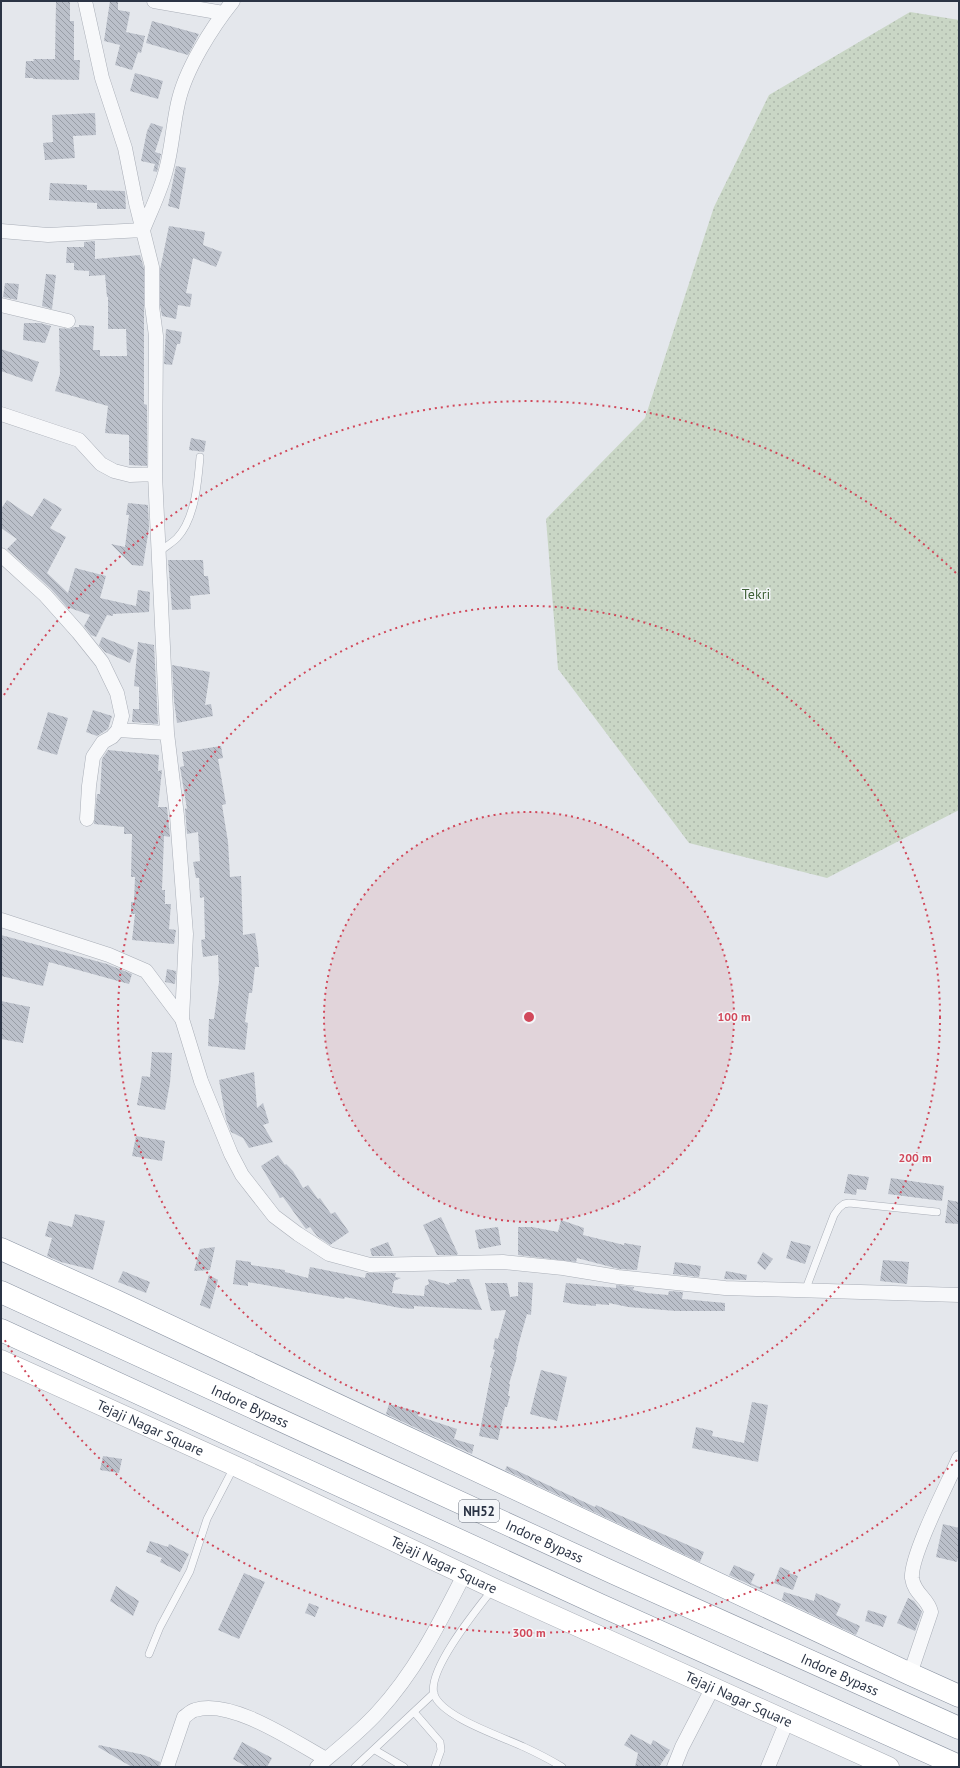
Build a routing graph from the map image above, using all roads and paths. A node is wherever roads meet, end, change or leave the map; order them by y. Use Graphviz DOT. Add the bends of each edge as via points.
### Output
graph roads {
  1 [pos="85,1"];
  2 [pos="154,1"];
  3 [pos="233,1"];
  4 [pos="223,13"];
  5 [pos="143,230"];
  6 [pos="1,231"];
  7 [pos="1,305"];
  8 [pos="68,321"];
  9 [pos="1,414"];
  10 [pos="200,457"];
  11 [pos="156,474"];
  12 [pos="159,552"];
  13 [pos="1,555"];
  14 [pos="118,730"];
  15 [pos="167,733"];
  16 [pos="87,819"];
  17 [pos="1,920"];
  18 [pos="182,1019"];
  19 [pos="937,1212"];
  20 [pos="1,1250"];
  21 [pos="805,1290"];
  22 [pos="1,1292"];
  23 [pos="959,1296"];
  24 [pos="1,1330"];
  25 [pos="1,1360"];
  26 [pos="959,1458"];
  27 [pos="235,1466"];
  28 [pos="465,1573"];
  29 [pos="493,1588"];
  30 [pos="149,1654"];
  31 [pos="910,1674"];
  32 [pos="713,1687"];
  33 [pos="434,1693"];
  34 [pos="959,1696"];
  35 [pos="414,1712"];
  36 [pos="788,1720"];
  37 [pos="959,1728"];
  38 [pos="375,1750"];
  39 [pos="322,1763"];
  40 [pos="959,1766"];
  41 [pos="167,1767"];
  42 [pos="355,1767"];
  43 [pos="404,1767"];
  44 [pos="435,1767"];
  45 [pos="562,1767"];
  46 [pos="674,1767"];
  47 [pos="768,1767"];
  48 [pos="889,1767"];
  1 -- 5 [label="street" via="102,78 125,148"];
  2 -- 4 [label="street"];
  3 -- 4 [label="street"];
  4 -- 5 [label="street" via="184,83 178,102 166,172"];
  5 -- 6 [label="street" via="48,235"];
  5 -- 11 [label="street" via="152,267 152,306 156,336"];
  7 -- 8 [label="street"];
  9 -- 11 [label="street" via="79,440 102,464 114,471 130,475"];
  10 -- 12 [label="lane" via="194,502 187,521 177,538"];
  11 -- 12 [label="street"];
  12 -- 15 [label="street"];
  13 -- 14 [label="street" via="45,595 102,662 117,693 122,716"];
  14 -- 15 [label="street"];
  14 -- 16 [label="street" via="103,742 93,757"];
  15 -- 18 [label="street" via="177,816 186,934"];
  17 -- 18 [label="street" via="109,954 146,971"];
  18 -- 21 [label="street" via="201,1081 230,1154 242,1175 274,1216 329,1254 370,1265 503,1262 725,1288"];
  19 -- 21 [label="lane" via="844,1204 834,1215"];
  20 -- 31 [label="highway"];
  21 -- 23 [label="street"];
  22 -- 37 [label="highway, Indore Bypass / NH52"];
  24 -- 40 [label="highway, NH52" via="600,1605"];
  25 -- 27 [label="street, Tejaji Nagar Square"];
  26 -- 31 [label="street" via="920,1544 914,1564 914,1587 930,1606 931,1612"];
  27 -- 28 [label="street, Tejaji Nagar Square"];
  27 -- 30 [label="lane" via="207,1519 190,1571"];
  28 -- 29 [label="street, Tejaji Nagar Square"];
  28 -- 39 [label="street" via="440,1624 402,1683 378,1712"];
  29 -- 32 [label="street, Tejaji Nagar Square"];
  29 -- 33 [label="lane" via="456,1636 437,1672"];
  31 -- 34 [label="highway"];
  32 -- 36 [label="street, Tejaji Nagar Square"];
  32 -- 46 [label="street"];
  33 -- 35 [label="lane"];
  33 -- 45 [label="lane" via="438,1701 451,1713 544,1756"];
  35 -- 38 [label="lane"];
  35 -- 44 [label="lane" via="440,1742 441,1750"];
  36 -- 47 [label="street"];
  36 -- 48 [label="street, Tejaji Nagar Square"];
  38 -- 42 [label="lane"];
  38 -- 43 [label="lane"];
  39 -- 41 [label="street" via="248,1716 213,1708 195,1710 184,1717"];
}
